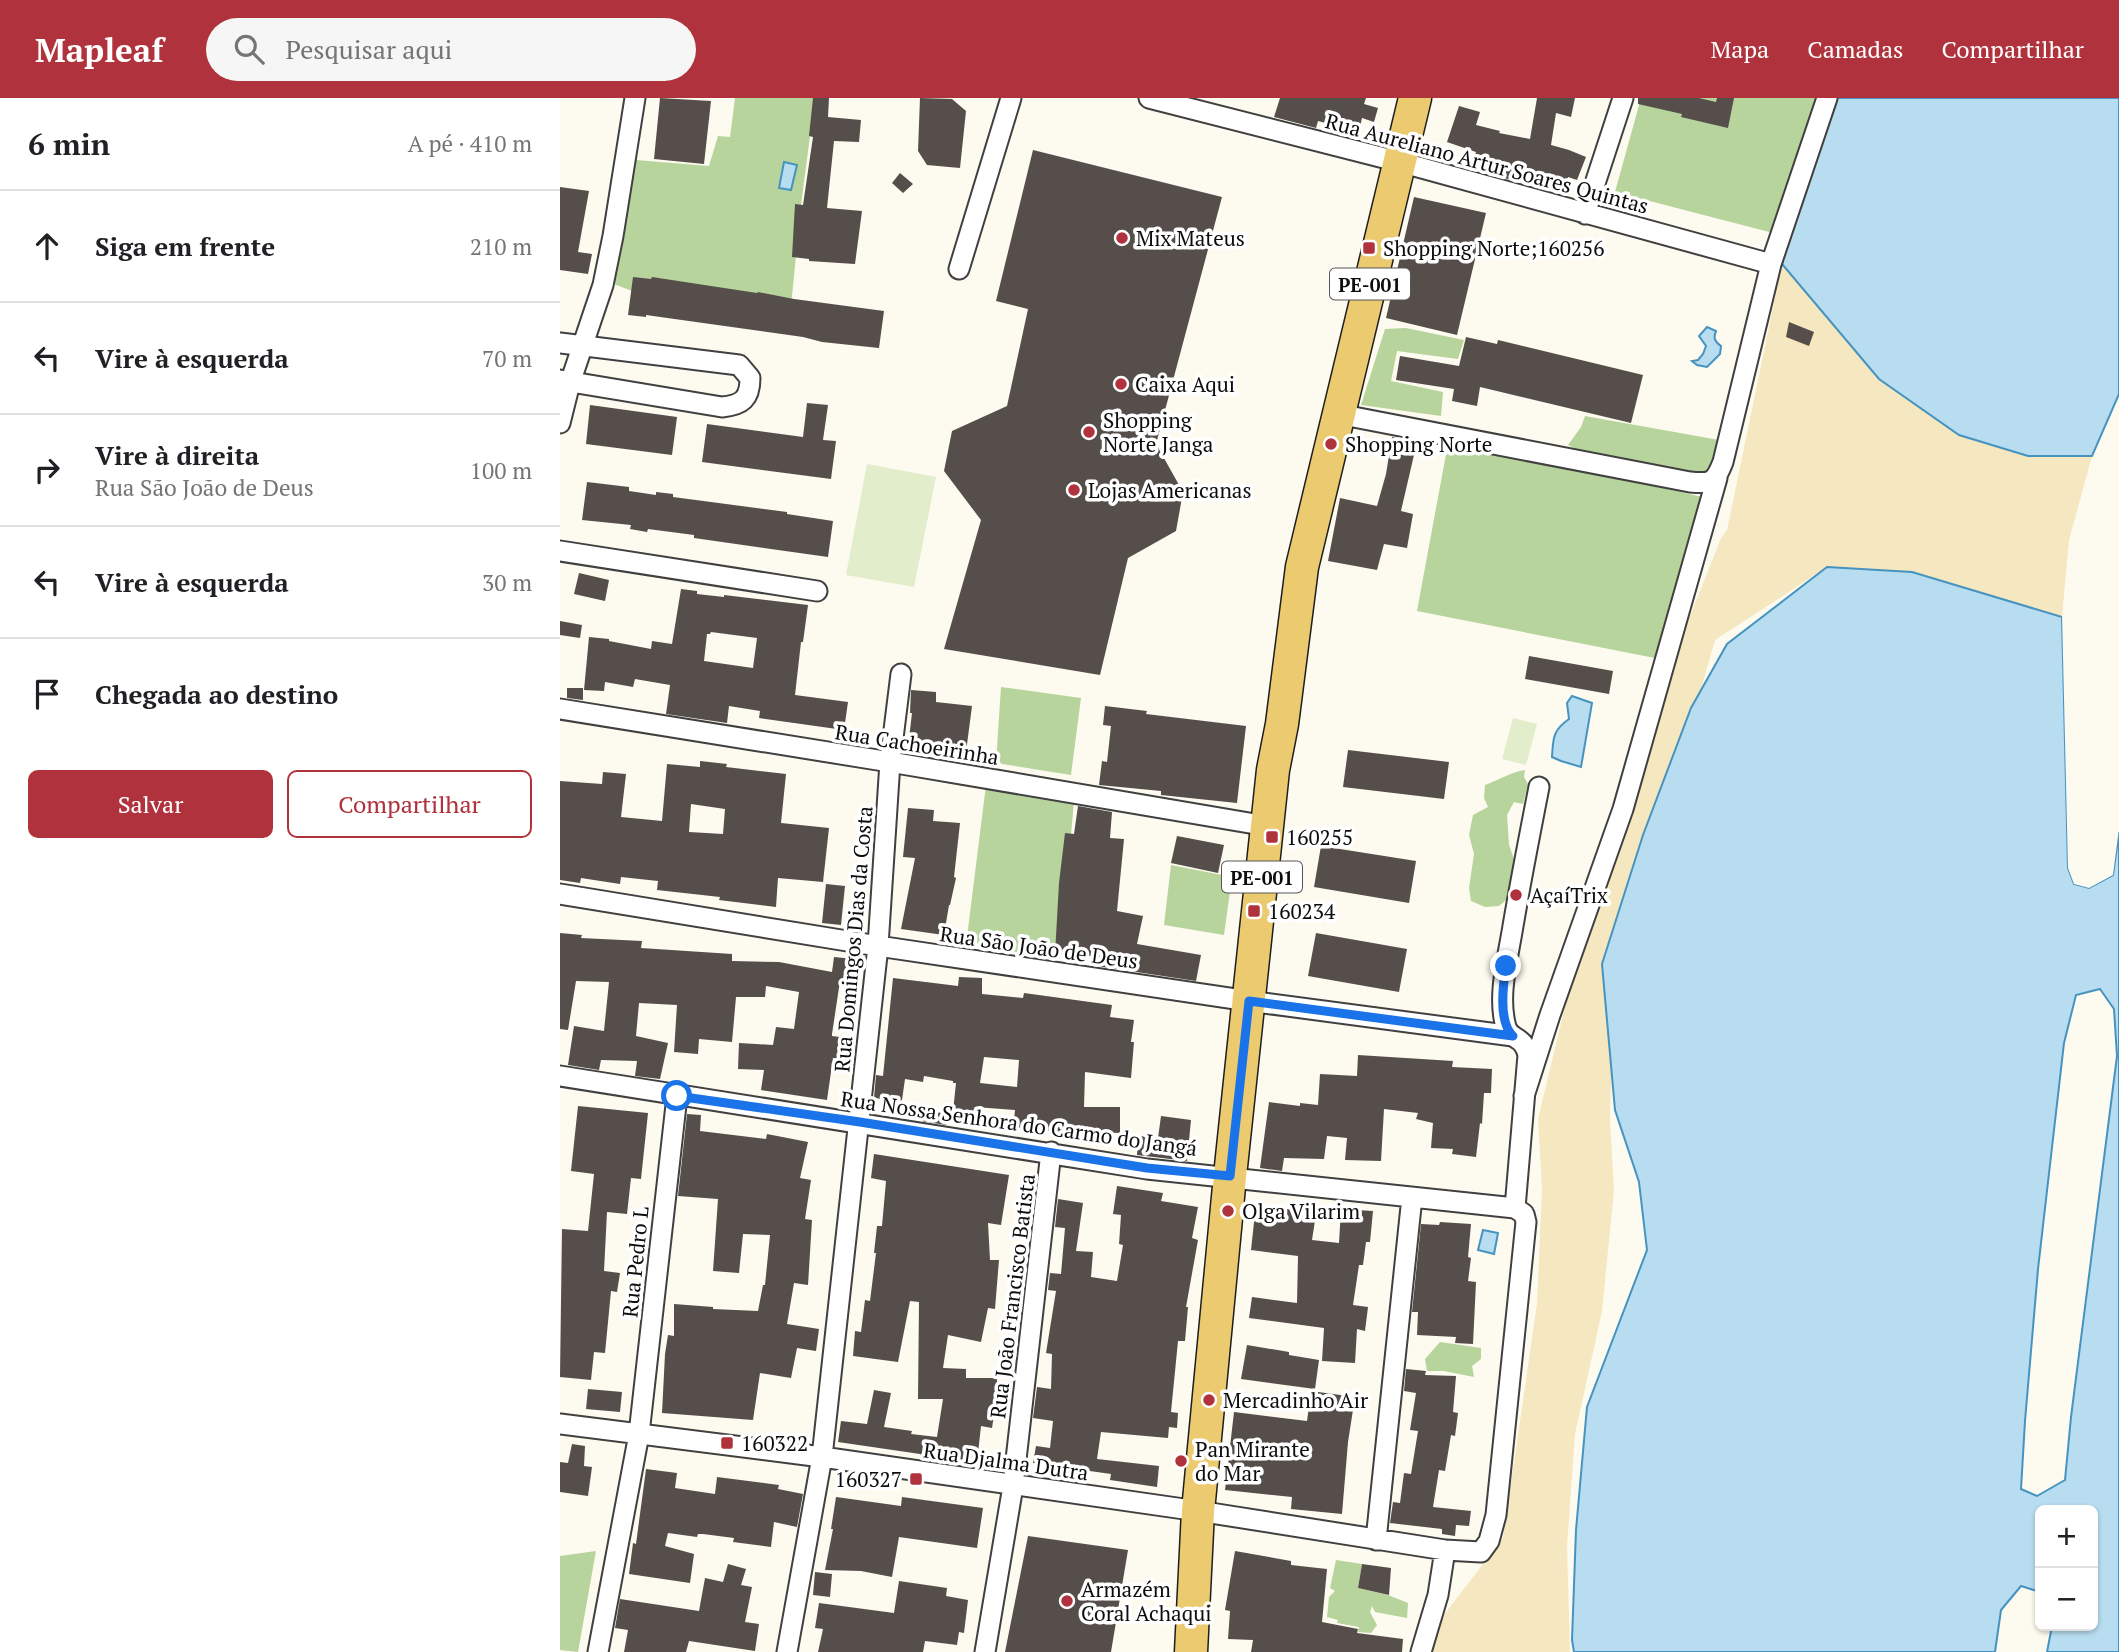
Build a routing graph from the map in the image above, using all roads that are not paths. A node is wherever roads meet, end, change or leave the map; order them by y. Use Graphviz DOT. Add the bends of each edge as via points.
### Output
graph roads {
  1 [pos="635,98"];
  2 [pos="1011,98"];
  3 [pos="1149,98"];
  4 [pos="1415,98"];
  5 [pos="1623,98"];
  6 [pos="1827,98"];
  7 [pos="1212,106"];
  8 [pos="1400,162"];
  9 [pos="1585,214"];
  10 [pos="1771,264"];
  11 [pos="959,269"];
  12 [pos="560,343"];
  13 [pos="582,346"];
  14 [pos="565,382"];
  15 [pos="1338,414"];
  16 [pos="560,423"];
  17 [pos="1717,478"];
  18 [pos="560,551"];
  19 [pos="817,591"];
  20 [pos="901,674"];
  21 [pos="560,709"];
  22 [pos="890,762"];
  23 [pos="1539,787"];
  24 [pos="1267,826"];
  25 [pos="560,894"];
  26 [pos="878,946"];
  27 [pos="1249,1001"];
  28 [pos="1513,1036"];
  29 [pos="560,1076"];
  30 [pos="677,1096"];
  31 [pos="1524,1096"];
  32 [pos="860,1122"];
  33 [pos="1051,1152"];
  34 [pos="1230,1176"];
  35 [pos="1412,1197"];
  36 [pos="1515,1208"];
  37 [pos="560,1424"];
  38 [pos="639,1434"];
  39 [pos="822,1457"];
  40 [pos="1013,1486"];
  41 [pos="1198,1511"];
  42 [pos="1376,1540"];
  43 [pos="1445,1550"];
  44 [pos="598,1652"];
  45 [pos="788,1652"];
  46 [pos="985,1652"];
  47 [pos="1191,1652"];
  48 [pos="1421,1652"];
  1 -- 13 [label="street" via="603,285"];
  2 -- 11 [label="street"];
  3 -- 7 [label="street, Rua Aureliano Artur Soares Quintas"];
  4 -- 8 [label="main road, PE-001"];
  5 -- 9 [label="street"];
  6 -- 10 [label="street"];
  7 -- 8 [label="street, Rua Aureliano Artur Soares Quintas"];
  8 -- 9 [label="street, Rua Aureliano Artur Soares Quintas"];
  8 -- 15 [label="main road, PE-001"];
  9 -- 10 [label="street, Rua Aureliano Artur Soares Quintas"];
  10 -- 17 [label="street"];
  12 -- 13 [label="street"];
  13 -- 14 [label="street"];
  13 -- 14 [label="street" via="739,365 750,378 750,386 743,401 722,407"];
  14 -- 16 [label="street"];
  15 -- 17 [label="street" via="1690,482 1707,484"];
  15 -- 24 [label="main road, PE-001" via="1302,567"];
  17 -- 31 [label="street" via="1623,809"];
  18 -- 19 [label="street"];
  20 -- 22 [label="street, Rua Domingos Dias da Costa"];
  21 -- 22 [label="street, Rua Cachoeirinha"];
  22 -- 24 [label="street, Rua Cachoeirinha"];
  22 -- 26 [label="street, Rua Domingos Dias da Costa"];
  23 -- 28 [label="street" via="1502,993 1505,1026"];
  24 -- 27 [label="main road, PE-001"];
  25 -- 26 [label="street, Rua São João de Deus"];
  26 -- 27 [label="street, Rua São João de Deus"];
  26 -- 32 [label="street, Rua Domingos Dias da Costa"];
  27 -- 28 [label="street, Rua São João de Deus"];
  27 -- 34 [label="main road, PE-001"];
  28 -- 31 [label="street" via="1526,1045 1528,1055"];
  29 -- 30 [label="street, Rua Nossa Senhora do Carmo do Jangá"];
  30 -- 32 [label="street, Rua Nossa Senhora do Carmo do Jangá"];
  30 -- 38 [label="street, Rua Pedro L"];
  31 -- 36 [label="street"];
  32 -- 33 [label="street, Rua Nossa Senhora do Carmo do Jangá"];
  32 -- 39 [label="street, Rua Domingos Dias da Costa"];
  33 -- 34 [label="street, Rua Nossa Senhora do Carmo do Jangá"];
  33 -- 40 [label="street, Rua João Francisco Batista"];
  34 -- 35 [label="street, Rua Nossa Senhora do Carmo do Jangá"];
  34 -- 41 [label="main road, PE-001"];
  35 -- 36 [label="street, Rua Nossa Senhora do Carmo do Jangá"];
  35 -- 42 [label="street"];
  36 -- 43 [label="street" via="1526,1222 1496,1515 1489,1541 1480,1552"];
  37 -- 38 [label="street, Rua Djalma Dutra"];
  38 -- 39 [label="street, Rua Djalma Dutra"];
  38 -- 44 [label="street, Rua Pedro L"];
  39 -- 40 [label="street, Rua Djalma Dutra"];
  39 -- 45 [label="street, Rua Domingos Dias da Costa"];
  40 -- 41 [label="street, Rua Djalma Dutra"];
  40 -- 46 [label="street, Rua João Francisco Batista"];
  41 -- 42 [label="street, Rua Djalma Dutra"];
  41 -- 47 [label="main road, PE-001"];
  42 -- 43 [label="street, Rua Djalma Dutra"];
  43 -- 48 [label="street"];
}
